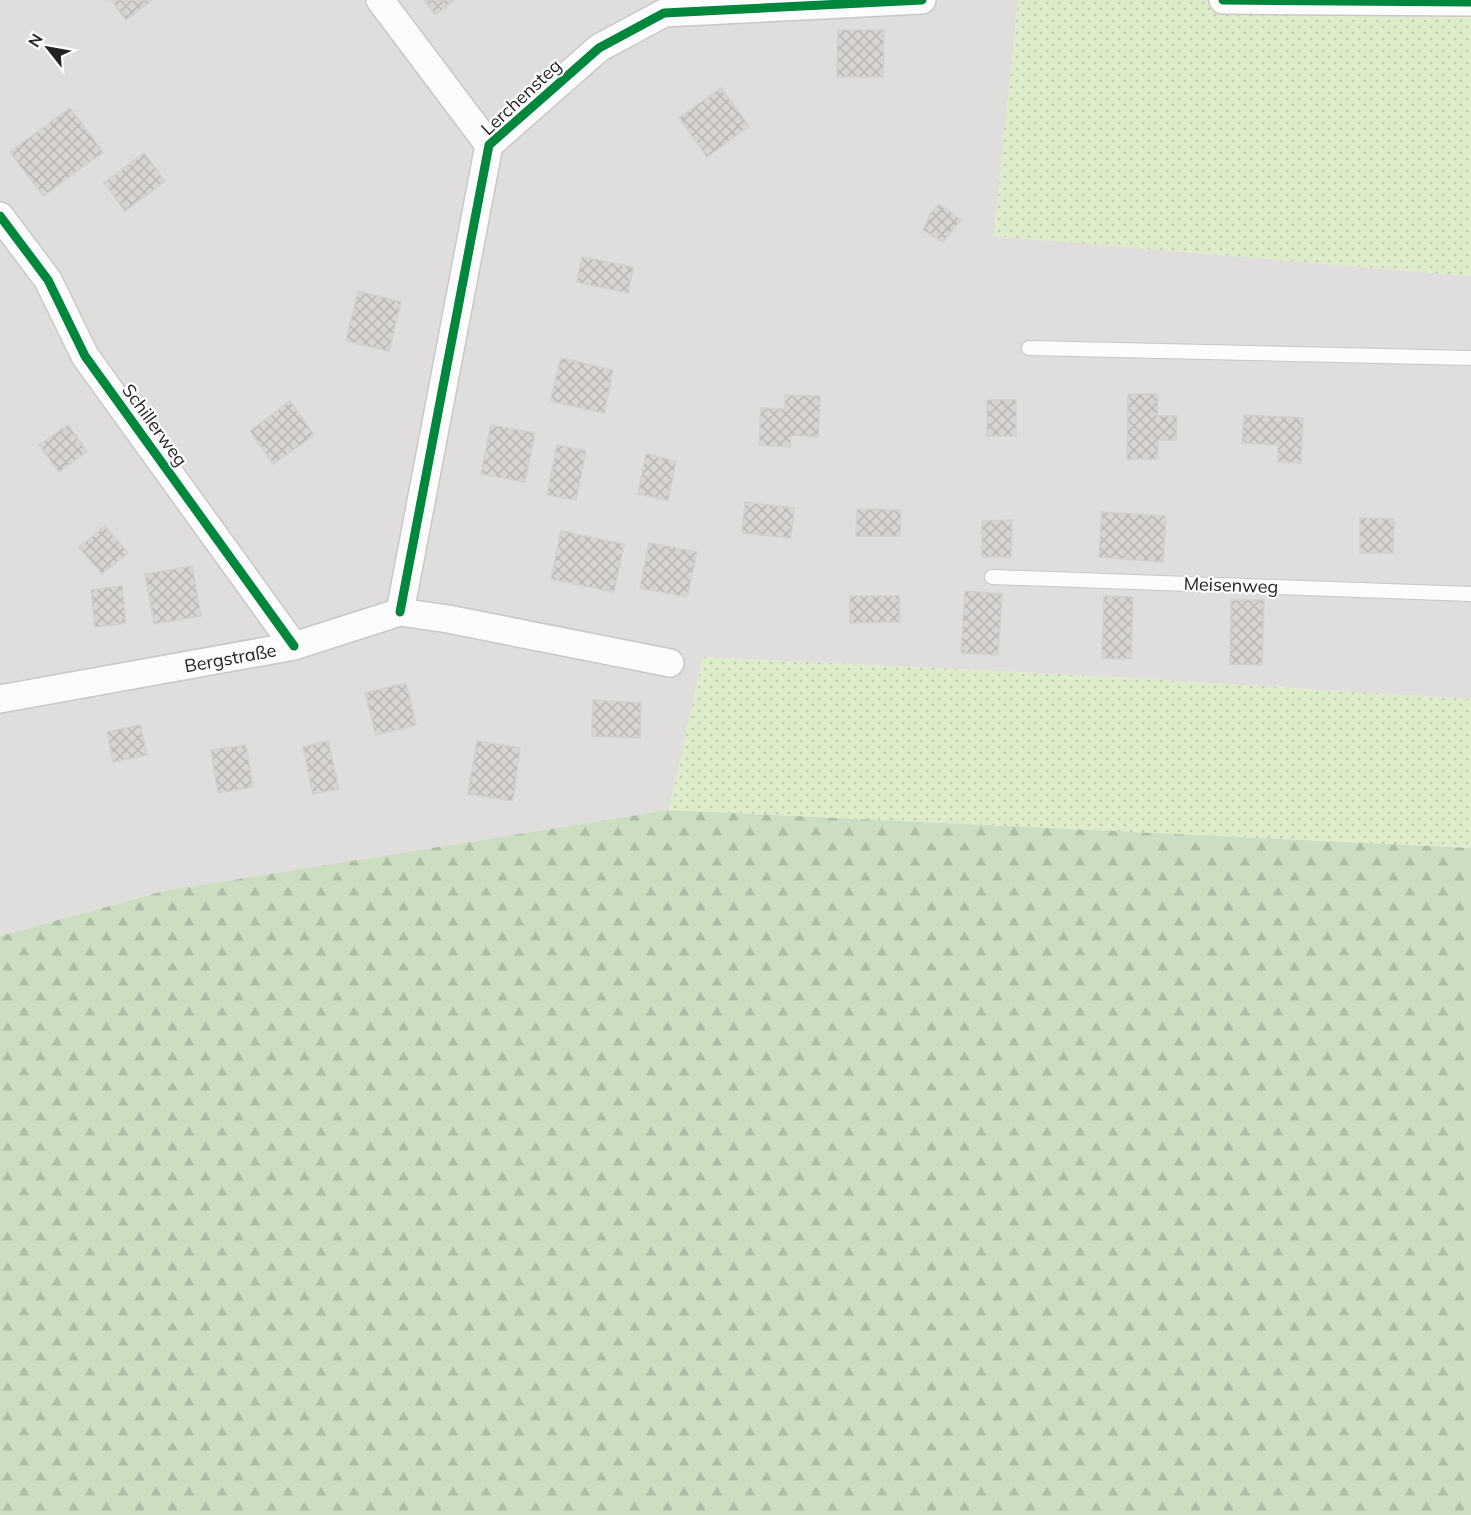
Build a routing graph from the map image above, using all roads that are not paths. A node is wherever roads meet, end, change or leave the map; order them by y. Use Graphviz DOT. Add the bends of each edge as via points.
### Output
graph roads {
  1 [pos="381,0"];
  2 [pos="922,0"];
  3 [pos="1223,0"];
  4 [pos="1471,2"];
  5 [pos="489,145"];
  6 [pos="0,216"];
  7 [pos="1029,348"];
  8 [pos="1471,358"];
  9 [pos="992,577"];
  10 [pos="1471,594"];
  11 [pos="400,612"];
  12 [pos="294,646"];
  13 [pos="670,663"];
  14 [pos="0,699"];
  1 -- 5 [label="street"];
  2 -- 5 [label="street, Lerchensteg" via="664,13 599,48"];
  3 -- 4 [label="street"];
  5 -- 11 [label="street, Lerchensteg"];
  6 -- 12 [label="street, Schillerweg" via="48,280 85,356"];
  7 -- 8 [label="lane"];
  9 -- 10 [label="lane, Meisenweg"];
  11 -- 12 [label="street, Bergstraße"];
  11 -- 13 [label="street, Bergstraße"];
  12 -- 14 [label="street, Bergstraße"];
}
